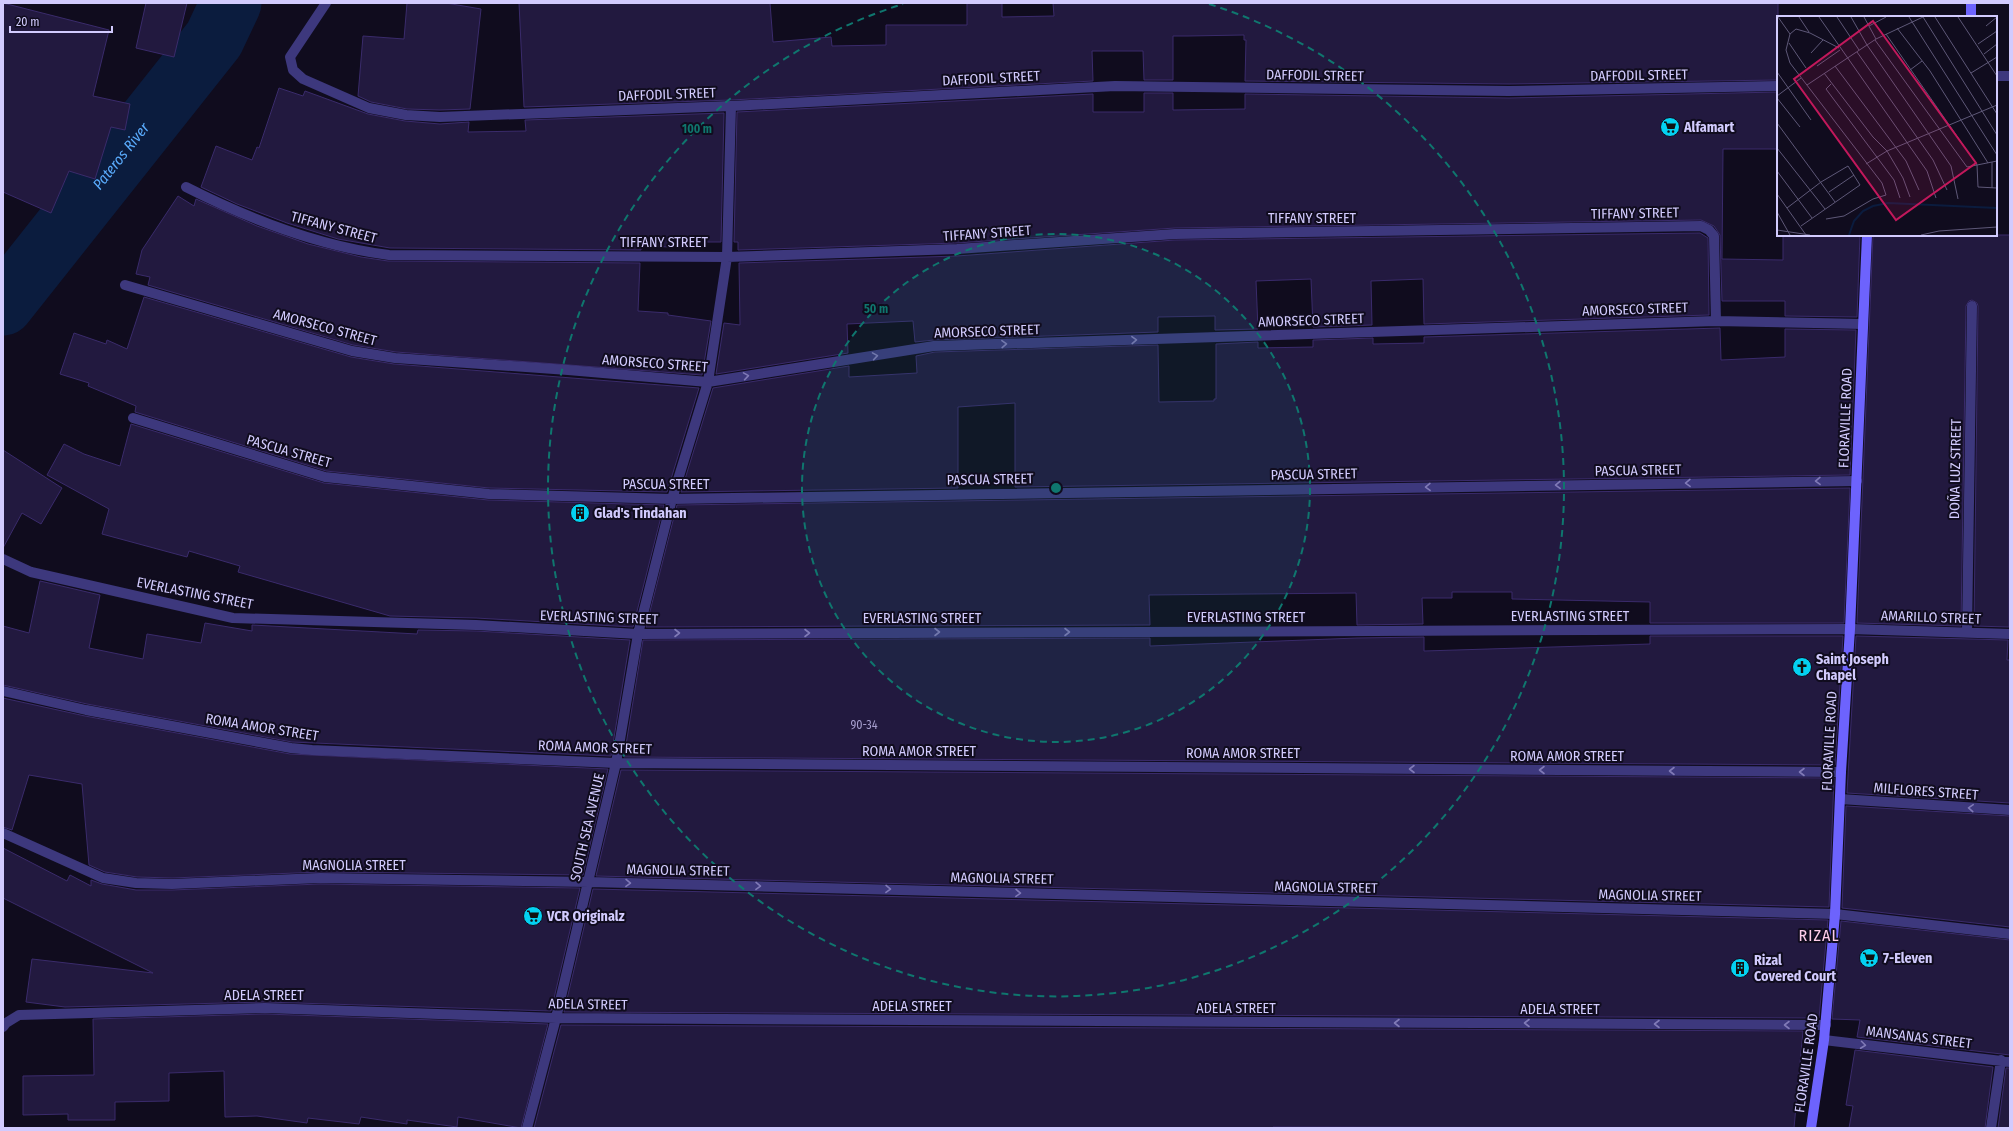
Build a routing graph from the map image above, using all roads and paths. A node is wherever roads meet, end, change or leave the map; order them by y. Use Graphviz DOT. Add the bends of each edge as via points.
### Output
graph roads {
  1 [pos="326,3"];
  2 [pos="1971,3"];
  3 [pos="1971,16"];
  4 [pos="1997,76"];
  5 [pos="2010,76"];
  6 [pos="1777,86"];
  7 [pos="731,106"];
  8 [pos="186,187"];
  9 [pos="1867,236"];
  10 [pos="727,257"];
  11 [pos="125,285"];
  12 [pos="1972,306"];
  13 [pos="1716,321"];
  14 [pos="1863,324"];
  15 [pos="708,382"];
  16 [pos="133,418"];
  17 [pos="1857,481"];
  18 [pos="672,499"];
  19 [pos="3,559"];
  20 [pos="2010,627"];
  21 [pos="1850,629"];
  22 [pos="1967,632"];
  23 [pos="1999,633"];
  24 [pos="638,634"];
  25 [pos="2010,634"];
  26 [pos="3,691"];
  27 [pos="616,763"];
  28 [pos="1841,772"];
  29 [pos="1840,799"];
  30 [pos="2010,810"];
  31 [pos="3,832"];
  32 [pos="589,882"];
  33 [pos="1835,914"];
  34 [pos="2010,934"];
  35 [pos="556,1018"];
  36 [pos="1826,1025"];
  37 [pos="3,1027"];
  38 [pos="1824,1040"];
  39 [pos="2005,1061"];
  40 [pos="527,1128"];
  41 [pos="1811,1128"];
  42 [pos="1991,1128"];
  1 -- 7 [label="street, DAFFODIL STREET" via="290,57 293,70 303,79 369,108 406,115 440,117"];
  2 -- 3 [label="street"];
  4 -- 5 [label="street"];
  6 -- 7 [label="street, DAFFODIL STREET" via="1509,92 1115,86"];
  7 -- 10 [label="street, SOUTH SEA AVENUE"];
  8 -- 10 [label="street, TIFFANY STREET" via="254,220 344,247 389,255"];
  9 -- 14 [label="street, FLORAVILLE ROAD"];
  10 -- 13 [label="street, TIFFANY STREET" via="956,249 1175,234 1700,226 1714,236"];
  10 -- 15 [label="street, SOUTH SEA AVENUE"];
  11 -- 15 [label="street, AMORSECO STREET" via="352,351 395,358"];
  12 -- 22 [label="street, DOÑA LUZ STREET"];
  13 -- 14 [label="street, AMORSECO STREET"];
  15 -- 13 [label="street, AMORSECO STREET, one-way" via="934,346"];
  14 -- 17 [label="street, FLORAVILLE ROAD"];
  15 -- 18 [label="street, SOUTH SEA AVENUE"];
  16 -- 18 [label="street, PASCUA STREET" via="325,477 489,494"];
  17 -- 18 [label="street, PASCUA STREET, one-way"];
  17 -- 21 [label="street, FLORAVILLE ROAD"];
  18 -- 24 [label="street, SOUTH SEA AVENUE"];
  19 -- 24 [label="street, EVERLASTING STREET" via="31,572 233,618 476,625"];
  20 -- 23 [label="street"];
  21 -- 22 [label="street, AMARILLO STREET"];
  24 -- 21 [label="street, EVERLASTING STREET, one-way"];
  21 -- 28 [label="street, FLORAVILLE ROAD"];
  22 -- 23 [label="street, AMARILLO STREET"];
  23 -- 25 [label="street, AMARILLO STREET"];
  24 -- 27 [label="street, SOUTH SEA AVENUE"];
  26 -- 27 [label="street, ROMA AMOR STREET" via="86,710 291,748"];
  28 -- 27 [label="street, ROMA AMOR STREET, one-way"];
  27 -- 32 [label="street, SOUTH SEA AVENUE"];
  28 -- 29 [label="street, FLORAVILLE ROAD"];
  30 -- 29 [label="street, MILFLORES STREET, one-way"];
  29 -- 33 [label="street, FLORAVILLE ROAD"];
  31 -- 32 [label="street, MAGNOLIA STREET" via="103,878 136,883 320,878"];
  32 -- 33 [label="street, MAGNOLIA STREET, one-way"];
  32 -- 35 [label="street, SOUTH SEA AVENUE"];
  33 -- 34 [label="street, MAGNOLIA STREET"];
  33 -- 36 [label="street, FLORAVILLE ROAD"];
  36 -- 35 [label="street, ADELA STREET, one-way"];
  35 -- 37 [label="street, ADELA STREET" via="265,1008 19,1015 6,1022"];
  35 -- 40 [label="street, SOUTH SEA AVENUE"];
  36 -- 38 [label="street, FLORAVILLE ROAD"];
  38 -- 39 [label="street, MANSANAS STREET, one-way"];
  38 -- 41 [label="street, FLORAVILLE ROAD"];
  39 -- 42 [label="street"];
}
